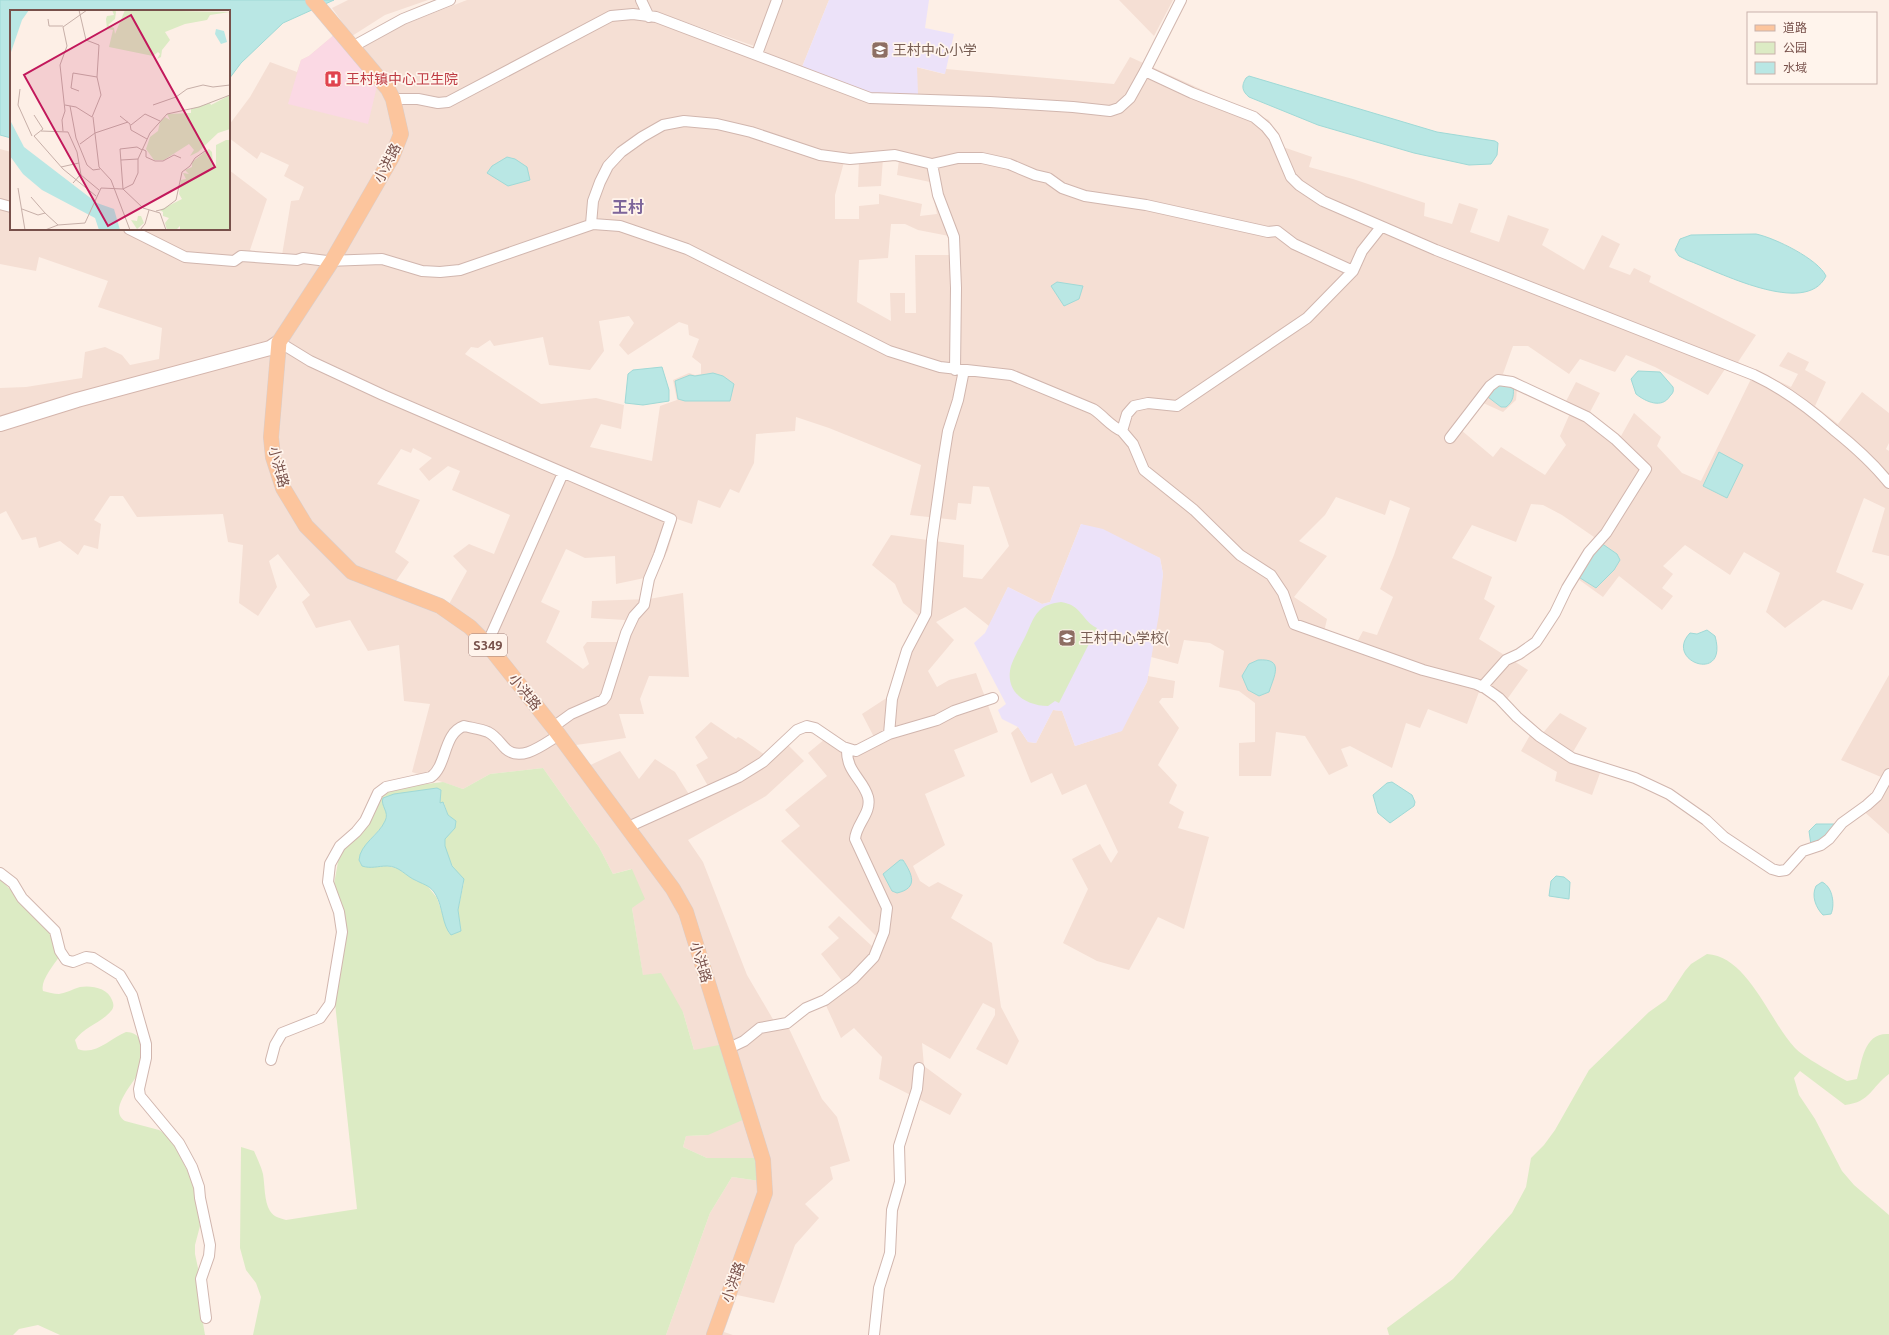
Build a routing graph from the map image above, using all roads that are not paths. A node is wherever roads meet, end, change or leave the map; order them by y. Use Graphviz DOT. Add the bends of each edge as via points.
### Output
graph roads {
  1 [pos="313,0"];
  2 [pos="450,0"];
  3 [pos="642,0"];
  4 [pos="777,0"];
  5 [pos="1181,0"];
  6 [pos="646,16"];
  7 [pos="352,47"];
  8 [pos="757,54"];
  9 [pos="1145,71"];
  10 [pos="393,99"];
  11 [pos="932,164"];
  12 [pos="0,204"];
  13 [pos="10,208"];
  14 [pos="591,224"];
  15 [pos="1381,227"];
  16 [pos="131,230"];
  17 [pos="332,261"];
  18 [pos="1353,271"];
  19 [pos="279,342"];
  20 [pos="960,370"];
  21 [pos="0,424"];
  22 [pos="1122,432"];
  23 [pos="1450,438"];
  24 [pos="562,473"];
  25 [pos="1889,483"];
  26 [pos="487,644"];
  27 [pos="1482,687"];
  28 [pos="993,698"];
  29 [pos="556,731"];
  30 [pos="889,734"];
  31 [pos="847,749"];
  32 [pos="1889,774"];
  33 [pos="628,827"];
  34 [pos="0,873"];
  35 [pos="727,1049"];
  36 [pos="271,1060"];
  37 [pos="920,1068"];
  38 [pos="206,1318"];
  39 [pos="714,1335"];
  40 [pos="874,1335"];
  1 -- 7 [label="main road, 小洪路 / S349"];
  2 -- 7 [label="street" via="403,19"];
  3 -- 6 [label="street"];
  4 -- 8 [label="street"];
  5 -- 9 [label="street"];
  6 -- 8 [label="street" via="656,17"];
  6 -- 10 [label="street" via="611,16 448,102"];
  7 -- 10 [label="main road, 小洪路 / S349" via="388,89"];
  8 -- 9 [label="street" via="876,99 997,102 1110,111 1127,102"];
  9 -- 15 [label="street" via="1192,94 1254,117 1274,137 1287,172 1298,185 1335,207"];
  10 -- 17 [label="main road, 小洪路 / S349" via="400,134 392,157"];
  11 -- 14 [label="street" via="895,155 850,159 820,155 751,132 717,124 684,121 664,125 642,137 617,156 608,166 600,182 593,201"];
  11 -- 18 [label="street" via="961,157 982,158 1009,164 1048,178 1062,188 1085,196 1146,205 1268,232 1277,231 1294,244"];
  11 -- 20 [label="street" via="938,195 954,237"];
  12 -- 13 [label="street"];
  14 -- 17 [label="street" via="460,270 422,270 382,259"];
  14 -- 20 [label="street" via="613,224 674,244 890,351 917,361"];
  15 -- 18 [label="street" via="1362,251"];
  15 -- 25 [label="street" via="1765,380 1803,403 1855,447"];
  16 -- 17 [label="street" via="189,258 234,261 241,256"];
  17 -- 19 [label="main road, 小洪路 / S349"];
  18 -- 22 [label="street" via="1307,318 1177,406 1139,404 1130,408"];
  19 -- 21 [label="main road" via="270,348 84,398"];
  19 -- 24 [label="street" via="347,379"];
  19 -- 26 [label="main road, 小洪路 / S349" via="271,438 273,457 283,488 306,526 352,572 440,606 470,627"];
  20 -- 22 [label="street" via="1011,375 1093,409"];
  20 -- 30 [label="street" via="958,400 948,431 932,540 926,614 907,650 892,699"];
  22 -- 27 [label="street" via="1133,444 1144,470 1194,510 1240,555 1271,575 1285,597 1294,624 1423,670"];
  23 -- 27 [label="street" via="1490,386 1498,380 1512,382 1587,417 1615,439 1646,469 1606,533 1588,552 1556,613 1536,642 1506,660"];
  24 -- 26 [label="street"];
  24 -- 29 [label="street" via="671,519 649,579 644,605 634,616 626,633 606,696 603,700 572,714"];
  26 -- 29 [label="main road, 小洪路 / S349"];
  27 -- 32 [label="street" via="1499,698 1539,736 1572,758 1635,778 1669,794 1706,820 1724,837 1779,871 1786,870 1804,851 1829,839 1842,823 1877,796"];
  28 -- 30 [label="street" via="954,711 937,720"];
  29 -- 33 [label="main road, 小洪路 / S349"];
  29 -- 36 [label="street" via="532,751 516,754 507,750 487,732 461,727 452,738 434,775 425,780 380,790 365,821 340,846 330,864 328,882 339,912 342,932 330,1004 320,1018 282,1032 275,1044"];
  30 -- 31 [label="street" via="856,751"];
  31 -- 33 [label="street" via="815,728 804,727 797,730 763,762 739,777"];
  31 -- 35 [label="street" via="846,756 850,766 868,799 867,810 856,832 856,842 887,908 886,926 880,946 874,957 853,979 825,1000 806,1008 787,1023 760,1028 744,1041"];
  33 -- 35 [label="main road, 小洪路 / S349" via="674,889 686,912"];
  34 -- 38 [label="street" via="13,883 22,898 56,931 64,958 73,962 86,956 93,958 120,975 132,995 147,1051 139,1089 140,1096 179,1143 192,1167 199,1188 210,1245 201,1279"];
  35 -- 39 [label="main road, 小洪路 / S349" via="763,1160 765,1193"];
  37 -- 40 [label="street" via="917,1089 899,1146 900,1182 892,1210 890,1253 879,1288"];
}
